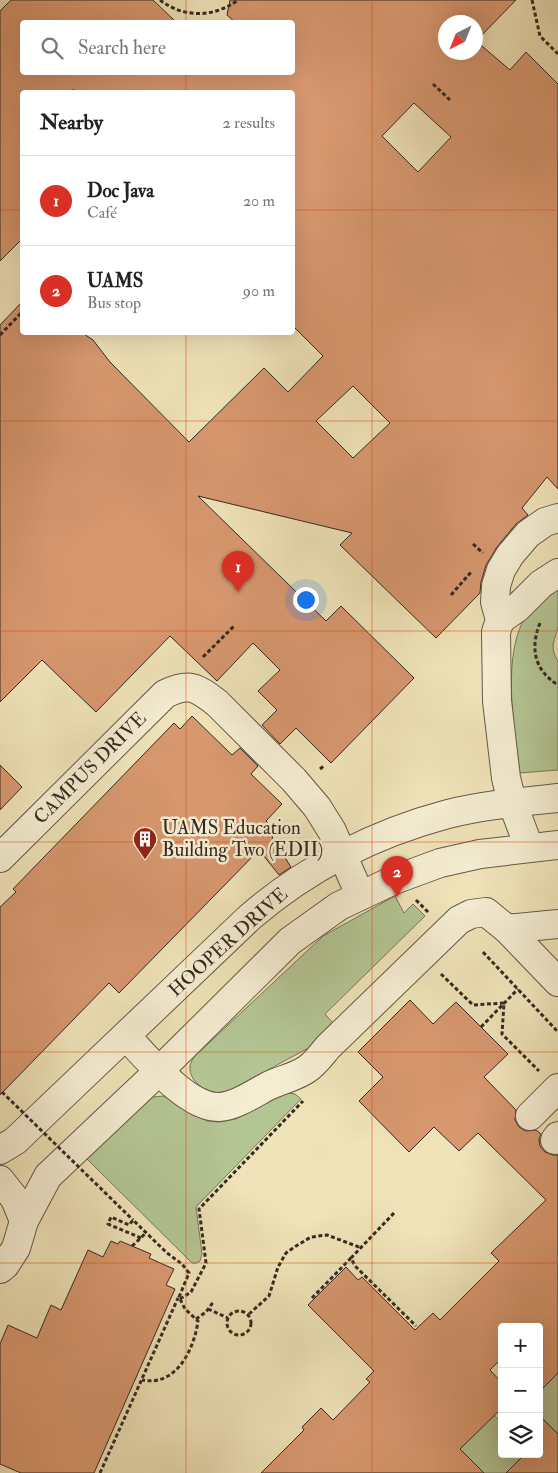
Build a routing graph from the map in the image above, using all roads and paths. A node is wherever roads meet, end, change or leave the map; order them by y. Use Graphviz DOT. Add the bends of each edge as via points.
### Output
graph roads {
  1 [pos="160,0"];
  2 [pos="238,0"];
  3 [pos="532,0"];
  4 [pos="558,54"];
  5 [pos="433,84"];
  6 [pos="450,100"];
  7 [pos="20,314"];
  8 [pos="0,335"];
  9 [pos="558,518"];
  10 [pos="473,544"];
  11 [pos="485,555"];
  12 [pos="558,573"];
  13 [pos="544,617"];
  14 [pos="500,620"];
  15 [pos="235,626"];
  16 [pos="204,658"];
  17 [pos="558,686"];
  18 [pos="325,765"];
  19 [pos="320,769"];
  20 [pos="558,798"];
  21 [pos="512,802"];
  22 [pos="558,845"];
  23 [pos="529,847"];
  24 [pos="342,854"];
  25 [pos="0,858"];
  26 [pos="360,895"];
  27 [pos="412,895"];
  28 [pos="427,911"];
  29 [pos="558,924"];
  30 [pos="507,929"];
  31 [pos="483,952"];
  32 [pos="423,955"];
  33 [pos="558,982"];
  34 [pos="518,990"];
  35 [pos="504,1003"];
  36 [pos="481,1027"];
  37 [pos="558,1032"];
  38 [pos="126,1036"];
  39 [pos="159,1071"];
  40 [pos="558,1088"];
  41 [pos="2,1092"];
  42 [pos="304,1100"];
  43 [pos="530,1116"];
  44 [pos="0,1150"];
  45 [pos="0,1180"];
  46 [pos="394,1213"];
  47 [pos="24,1220"];
  48 [pos="133,1220"];
  49 [pos="146,1233"];
  50 [pos="141,1238"];
  51 [pos="132,1246"];
  52 [pos="360,1247"];
  53 [pos="351,1258"];
  54 [pos="0,1269"];
  55 [pos="179,1298"];
  56 [pos="312,1298"];
  57 [pos="214,1301"];
  58 [pos="208,1309"];
  59 [pos="249,1314"];
  60 [pos="228,1318"];
  61 [pos="196,1319"];
  62 [pos="416,1326"];
  63 [pos="142,1380"];
  64 [pos="100,1473"];
  1 -- 2 [label="path" via="182,12 205,14 226,8"];
  3 -- 4 [label="path" via="540,36"];
  5 -- 6 [label="path"];
  7 -- 8 [label="path"];
  9 -- 14 [label="street" via="545,522 528,534 510,555 496,586 495,602"];
  10 -- 11 [label="path"];
  12 -- 14 [label="street"];
  13 -- 17 [label="path" via="535,637 535,652 540,668"];
  14 -- 21 [label="street" via="496,632 497,701"];
  15 -- 16 [label="path"];
  18 -- 19 [label="path"];
  20 -- 21 [label="street, HOOPER DRIVE"];
  21 -- 23 [label="street"];
  21 -- 24 [label="street, HOOPER DRIVE" via="449,814 391,832"];
  22 -- 23 [label="street"];
  23 -- 26 [label="street" via="440,863"];
  24 -- 25 [label="street, CAMPUS DRIVE" via="326,819 307,793 217,703 206,694 186,687 164,694"];
  24 -- 26 [label="street"];
  24 -- 38 [label="street, HOOPER DRIVE" via="264,905"];
  26 -- 39 [label="street" via="290,941"];
  27 -- 28 [label="path"];
  29 -- 30 [label="street"];
  30 -- 32 [label="street" via="486,912 471,914 459,920"];
  30 -- 33 [label="street"];
  31 -- 34 [label="path"];
  32 -- 35 [label="path" via="473,1005"];
  32 -- 39 [label="street" via="308,1069 233,1104 218,1107 202,1102 186,1094"];
  34 -- 35 [label="path"];
  34 -- 37 [label="path"];
  35 -- 36 [label="path"];
  35 -- 40 [label="path" via="502,1034"];
  38 -- 39 [label="street"];
  38 -- 44 [label="street, HOOPER DRIVE" via="15,1141"];
  39 -- 47 [label="street" via="48,1176"];
  40 -- 43 [label="street"];
  41 -- 48 [label="path, bridge"];
  42 -- 55 [label="path" via="199,1209 206,1263 190,1292"];
  45 -- 47 [label="street" via="15,1199"];
  46 -- 52 [label="path"];
  47 -- 54 [label="street" via="16,1248"];
  48 -- 49 [label="path"];
  48 -- 50 [label="path" via="129,1225 110,1217 108,1224"];
  49 -- 50 [label="path"];
  49 -- 55 [label="path" via="189,1273"];
  50 -- 51 [label="path"];
  52 -- 53 [label="path"];
  52 -- 59 [label="path" via="327,1235 312,1237 296,1246 286,1253 278,1267 269,1296"];
  53 -- 56 [label="path"];
  53 -- 62 [label="path" via="355,1266"];
  55 -- 61 [label="path"];
  55 -- 63 [label="path"];
  57 -- 58 [label="path"];
  58 -- 60 [label="path"];
  58 -- 61 [label="path"];
  59 -- 60 [label="path" via="237,1310"];
  59 -- 60 [label="path" via="251,1326 243,1335 232,1333"];
  61 -- 63 [label="path" via="196,1336 174,1373 163,1380"];
  63 -- 64 [label="path"];
}
